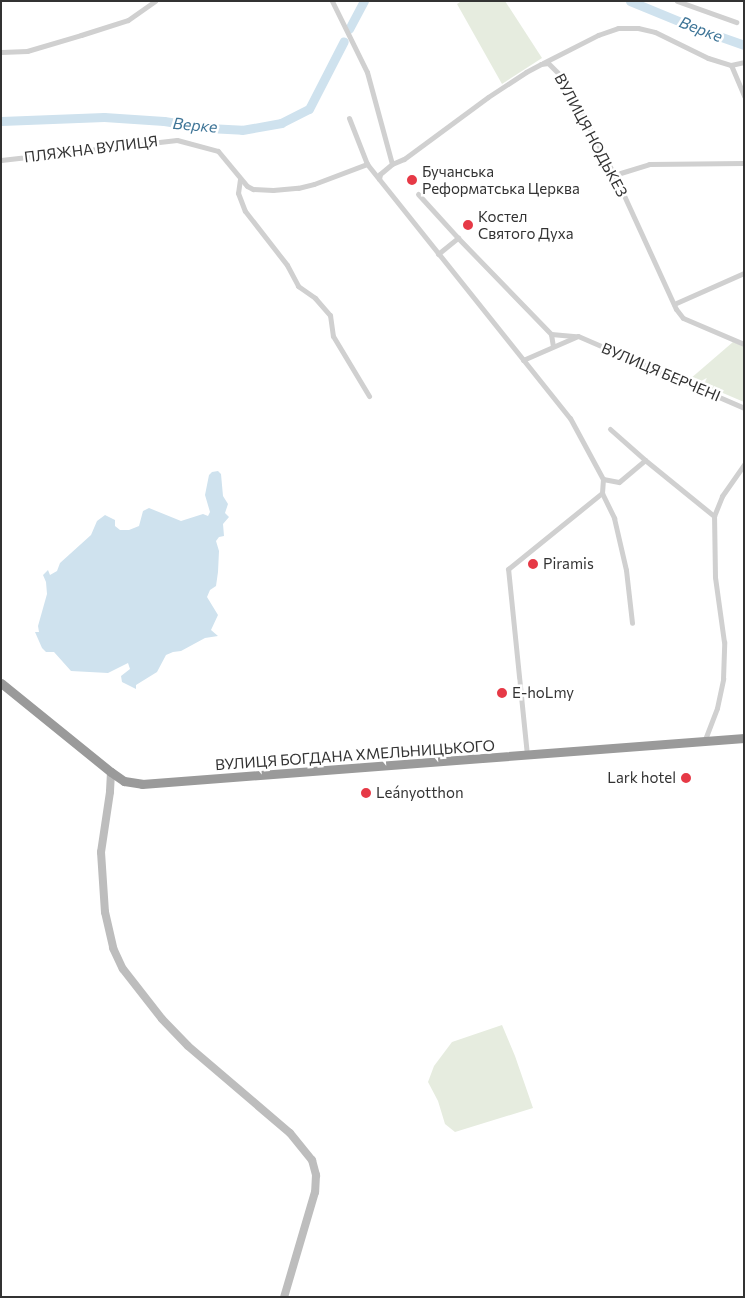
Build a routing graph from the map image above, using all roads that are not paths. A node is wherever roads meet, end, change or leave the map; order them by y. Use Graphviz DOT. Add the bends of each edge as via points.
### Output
graph roads {
  1 [pos="155,1"];
  2 [pos="332,1"];
  3 [pos="677,1"];
  4 [pos="736,22"];
  5 [pos="1,52"];
  6 [pos="744,62"];
  7 [pos="541,64"];
  8 [pos="731,65"];
  9 [pos="744,96"];
  10 [pos="349,118"];
  11 [pos="1,160"];
  12 [pos="744,163"];
  13 [pos="367,164"];
  14 [pos="392,164"];
  15 [pos="614,175"];
  16 [pos="240,179"];
  17 [pos="379,179"];
  18 [pos="418,194"];
  19 [pos="458,238"];
  20 [pos="438,254"];
  21 [pos="744,273"];
  22 [pos="674,304"];
  23 [pos="552,334"];
  24 [pos="578,336"];
  25 [pos="744,344"];
  26 [pos="553,346"];
  27 [pos="523,360"];
  28 [pos="369,396"];
  29 [pos="744,408"];
  30 [pos="610,429"];
  31 [pos="645,460"];
  32 [pos="744,464"];
  33 [pos="603,479"];
  34 [pos="602,493"];
  35 [pos="714,516"];
  36 [pos="632,623"];
  37 [pos="1,684"];
  38 [pos="744,738"];
  39 [pos="704,742"];
  40 [pos="527,756"];
  41 [pos="111,772"];
  42 [pos="284,1297"];
  1 -- 5 [label="street" via="128,20 81,36 26,50"];
  2 -- 14 [label="street" via="367,72"];
  3 -- 4 [label="street"];
  6 -- 8 [label="street"];
  7 -- 8 [label="street" via="598,35 618,28 638,28 655,32 708,58"];
  7 -- 14 [label="street, ВУЛИЦЯ НОДЬКЕЗ" via="488,97 400,162"];
  7 -- 15 [label="street, ВУЛИЦЯ НОДЬКЕЗ" via="552,66 562,77"];
  8 -- 9 [label="street"];
  10 -- 13 [label="street"];
  11 -- 16 [label="street, ПЛЯЖНА ВУЛИЦЯ" via="177,140 218,151 226,157"];
  12 -- 15 [label="street" via="649,164"];
  13 -- 16 [label="street" via="298,188 253,189"];
  13 -- 17 [label="street"];
  14 -- 17 [label="street" via="380,174"];
  15 -- 22 [label="street, ВУЛИЦЯ НОДЬКЕЗ"];
  16 -- 28 [label="street" via="238,193 245,211 287,265 298,286 315,298 330,315 333,336"];
  17 -- 20 [label="street"];
  18 -- 19 [label="street"];
  19 -- 20 [label="street"];
  19 -- 23 [label="street"];
  20 -- 27 [label="street"];
  21 -- 22 [label="street"];
  22 -- 25 [label="street, ВУЛИЦЯ НОДЬКЕЗ" via="683,318"];
  23 -- 24 [label="street, ВУЛИЦЯ БЕРЧЕНІ"];
  23 -- 26 [label="street"];
  24 -- 26 [label="street"];
  24 -- 29 [label="street, ВУЛИЦЯ БЕРЧЕНІ"];
  26 -- 27 [label="street"];
  27 -- 33 [label="street" via="570,418"];
  30 -- 31 [label="street"];
  31 -- 33 [label="street" via="619,482"];
  31 -- 35 [label="street"];
  32 -- 35 [label="street" via="722,496"];
  33 -- 34 [label="street"];
  34 -- 36 [label="street" via="614,518 626,570"];
  34 -- 40 [label="street" via="508,569"];
  35 -- 39 [label="street" via="715,577 724,642 717,708"];
  37 -- 41 [label="highway, ВУЛИЦЯ БОГДАНА ХМЕЛЬНИЦЬКОГО"];
  38 -- 39 [label="highway, ВУЛИЦЯ БОГДАНА ХМЕЛЬНИЦЬКОГО"];
  39 -- 40 [label="highway, ВУЛИЦЯ БОГДАНА ХМЕЛЬНИЦЬКОГО"];
  40 -- 41 [label="highway, ВУЛИЦЯ БОГДАНА ХМЕЛЬНИЦЬКОГО" via="142,784 124,781"];
  41 -- 42 [label="street" via="101,852 106,918 113,948 124,969 162,1020 290,1133 312,1160 316,1175 315,1192"];
}
